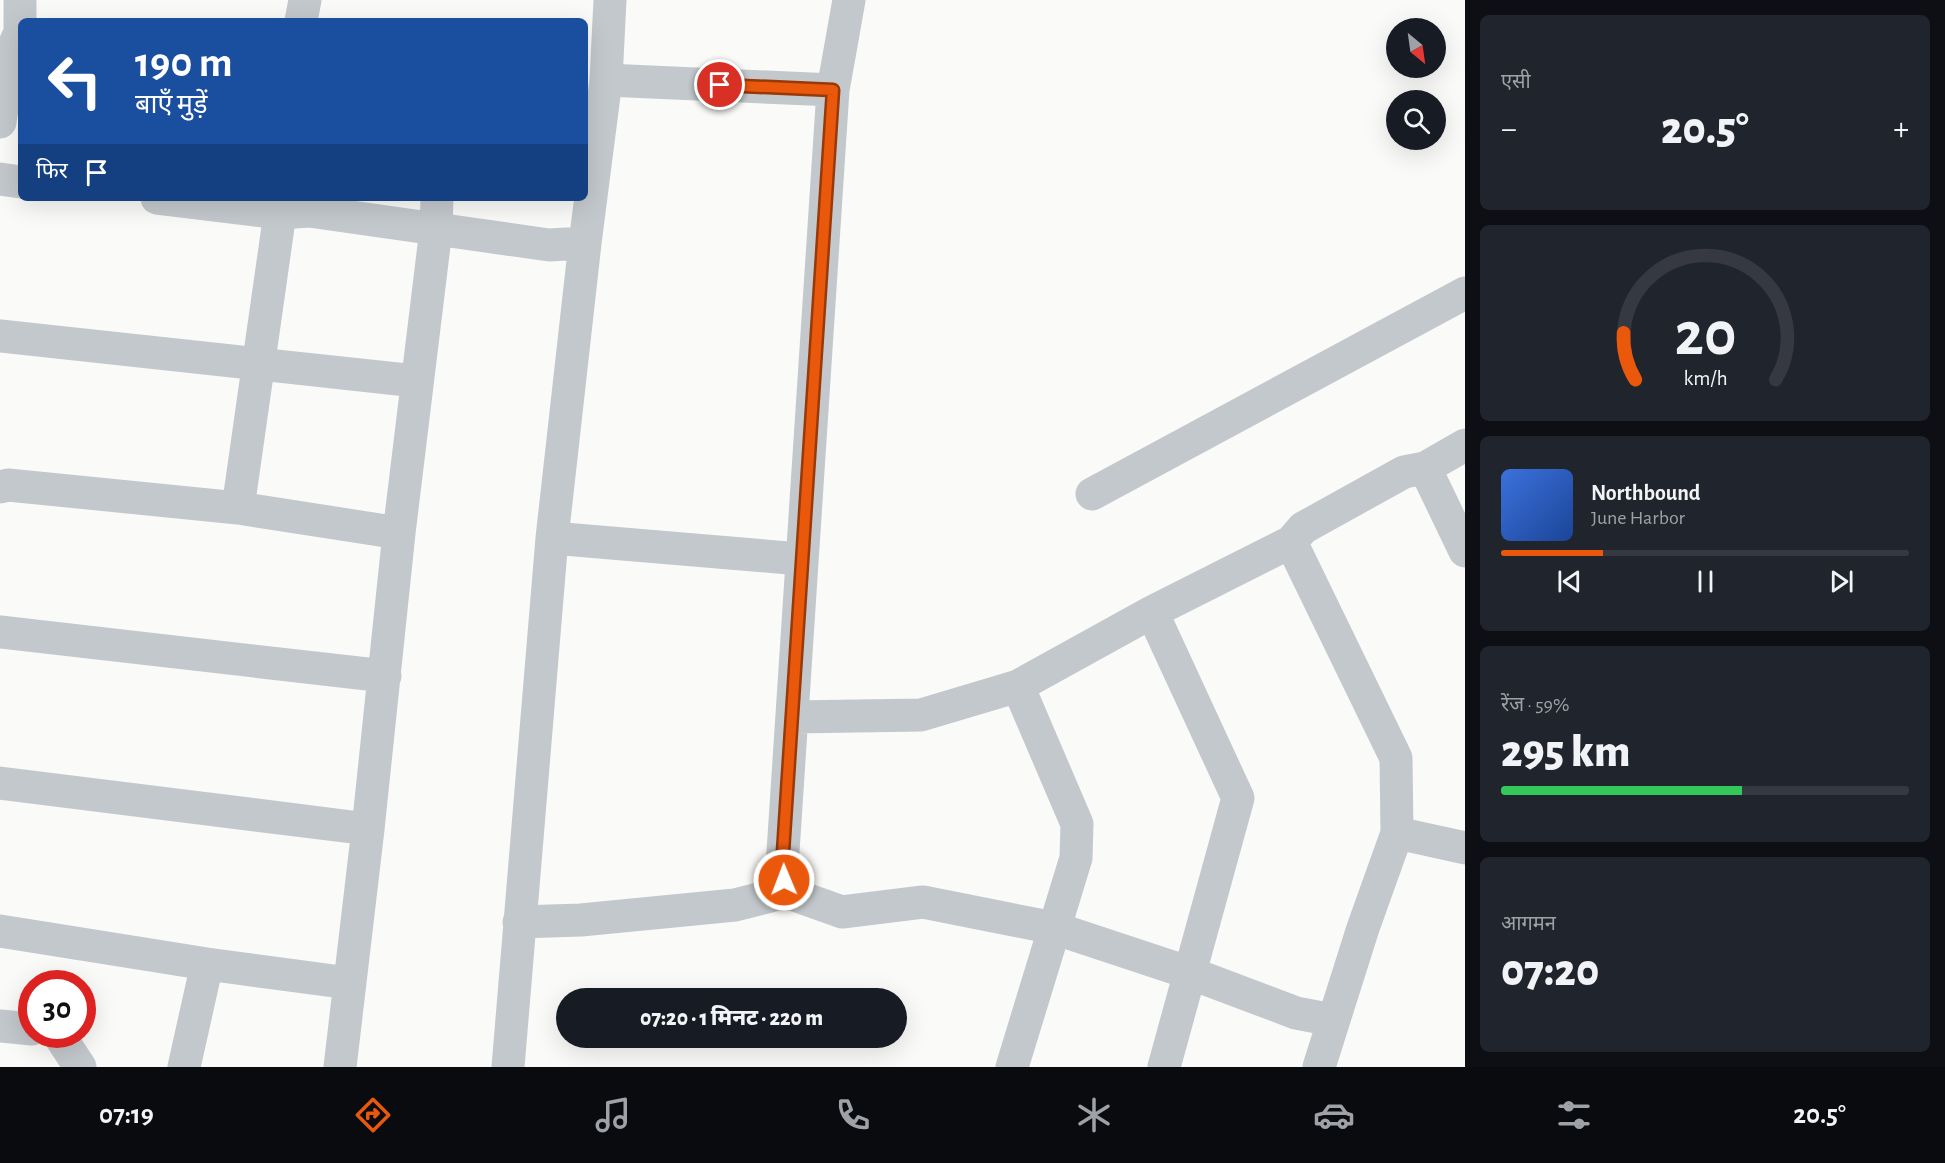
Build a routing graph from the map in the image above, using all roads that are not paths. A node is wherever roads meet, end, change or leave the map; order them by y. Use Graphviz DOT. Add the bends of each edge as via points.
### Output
graph roads {
  1 [pos="20,0"];
  2 [pos="305,0"];
  3 [pos="610,0"];
  4 [pos="849,0"];
  5 [pos="21,18"];
  6 [pos="302,18"];
  7 [pos="18,38"];
  8 [pos="606,80"];
  9 [pos="833,90"];
  10 [pos="0,122"];
  11 [pos="0,179"];
  12 [pos="18,182"];
  13 [pos="182,201"];
  14 [pos="280,213"];
  15 [pos="437,214"];
  16 [pos="585,243"];
  17 [pos="1465,293"];
  18 [pos="0,336"];
  19 [pos="257,364"];
  20 [pos="416,381"];
  21 [pos="1465,445"];
  22 [pos="1425,468"];
  23 [pos="0,486"];
  24 [pos="1092,494"];
  25 [pos="238,508"];
  26 [pos="399,533"];
  27 [pos="552,538"];
  28 [pos="1291,542"];
  29 [pos="1465,551"];
  30 [pos="801,559"];
  31 [pos="1152,612"];
  32 [pos="0,632"];
  33 [pos="385,676"];
  34 [pos="1018,686"];
  35 [pos="792,717"];
  36 [pos="0,783"];
  37 [pos="368,829"];
  38 [pos="1397,833"];
  39 [pos="1465,848"];
  40 [pos="786,892"];
  41 [pos="519,922"];
  42 [pos="1054,928"];
  43 [pos="0,931"];
  44 [pos="207,964"];
  45 [pos="1190,973"];
  46 [pos="350,983"];
  47 [pos="1333,1020"];
  48 [pos="0,1026"];
  49 [pos="18,1028"];
  50 [pos="68,1048"];
  51 [pos="80,1067"];
  52 [pos="184,1067"];
  53 [pos="340,1067"];
  54 [pos="508,1067"];
  55 [pos="1012,1067"];
  56 [pos="1164,1067"];
  57 [pos="1319,1067"];
  1 -- 5 [label="street"];
  2 -- 6 [label="street"];
  3 -- 8 [label="street"];
  4 -- 9 [label="street"];
  7 -- 10 [label="street" via="10,55"];
  8 -- 9 [label="street"];
  8 -- 16 [label="street"];
  9 -- 30 [label="street"];
  11 -- 12 [label="street"];
  13 -- 14 [label="street"];
  14 -- 15 [label="street"];
  14 -- 19 [label="street"];
  15 -- 16 [label="street" via="549,245"];
  15 -- 20 [label="street"];
  16 -- 27 [label="street"];
  17 -- 24 [label="street"];
  18 -- 19 [label="street"];
  19 -- 20 [label="street"];
  19 -- 25 [label="street"];
  20 -- 26 [label="street"];
  21 -- 22 [label="street"];
  22 -- 28 [label="street" via="1404,472 1313,522"];
  22 -- 29 [label="street"];
  23 -- 25 [label="street"];
  25 -- 26 [label="street"];
  26 -- 33 [label="street"];
  27 -- 30 [label="street"];
  27 -- 41 [label="street"];
  28 -- 31 [label="street"];
  28 -- 38 [label="street" via="1396,758"];
  30 -- 35 [label="street"];
  31 -- 34 [label="street"];
  31 -- 45 [label="street" via="1238,798"];
  32 -- 33 [label="street"];
  33 -- 37 [label="street"];
  34 -- 35 [label="street" via="921,715"];
  34 -- 42 [label="street" via="1077,824 1076,858"];
  35 -- 40 [label="street" via="782,867"];
  36 -- 37 [label="street"];
  37 -- 46 [label="street"];
  38 -- 39 [label="street"];
  38 -- 47 [label="street"];
  40 -- 41 [label="street" via="735,905"];
  40 -- 42 [label="street" via="842,912 923,902"];
  41 -- 54 [label="street"];
  42 -- 45 [label="street"];
  42 -- 55 [label="street"];
  43 -- 44 [label="street"];
  44 -- 46 [label="street"];
  44 -- 52 [label="street"];
  45 -- 47 [label="street" via="1296,1013"];
  45 -- 56 [label="street"];
  46 -- 53 [label="street"];
  47 -- 57 [label="street"];
  48 -- 49 [label="street"];
  50 -- 51 [label="street"];
}
